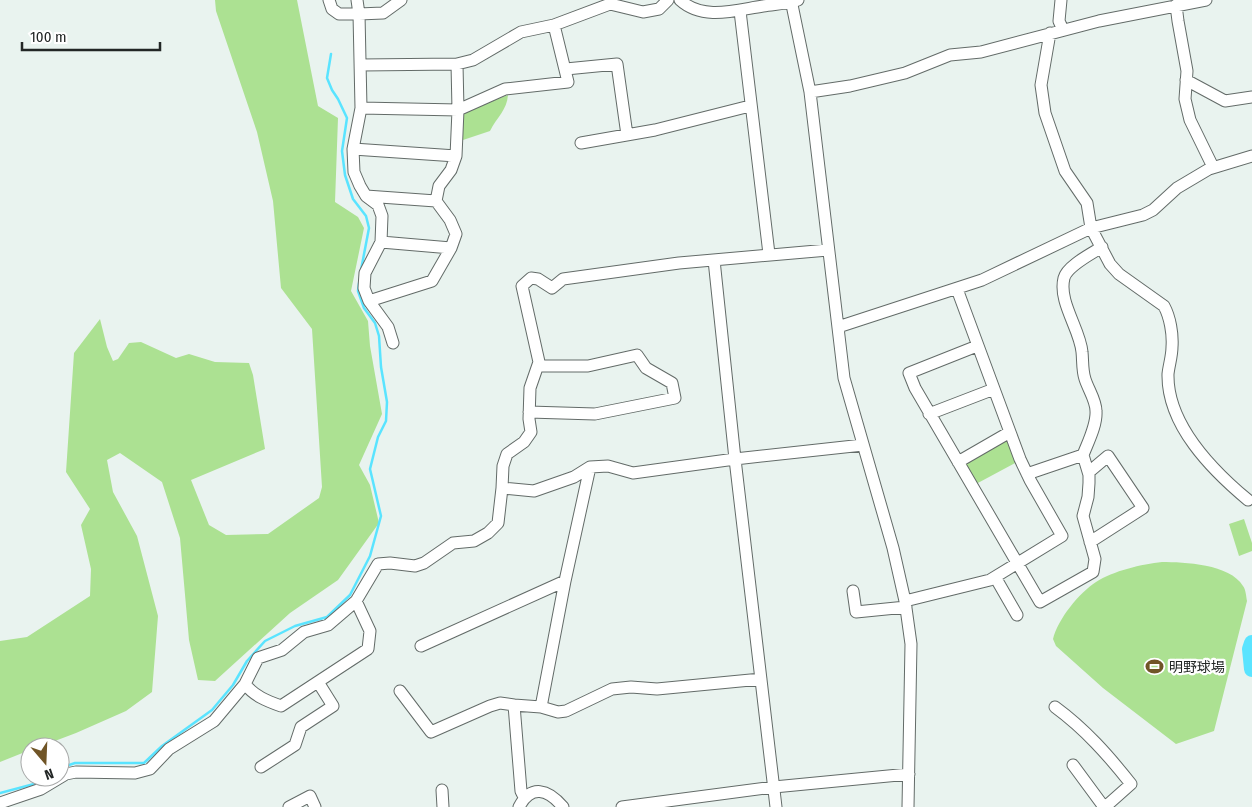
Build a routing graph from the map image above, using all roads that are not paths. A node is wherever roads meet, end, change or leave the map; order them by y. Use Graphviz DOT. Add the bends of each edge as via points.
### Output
graph roads {
  1 [pos="329,0"];
  2 [pos="357,0"];
  3 [pos="400,0"];
  4 [pos="668,0"];
  5 [pos="680,0"];
  6 [pos="1060,0"];
  7 [pos="1206,0"];
  8 [pos="794,1"];
  9 [pos="1176,5"];
  10 [pos="740,11"];
  11 [pos="359,14"];
  12 [pos="554,25"];
  13 [pos="1062,30"];
  14 [pos="1050,33"];
  15 [pos="457,64"];
  16 [pos="360,65"];
  17 [pos="566,70"];
  18 [pos="1186,80"];
  19 [pos="810,92"];
  20 [pos="1252,97"];
  21 [pos="750,106"];
  22 [pos="361,108"];
  23 [pos="458,110"];
  24 [pos="627,135"];
  25 [pos="581,143"];
  26 [pos="353,148"];
  27 [pos="456,156"];
  28 [pos="1252,156"];
  29 [pos="1213,167"];
  30 [pos="366,196"];
  31 [pos="436,201"];
  32 [pos="1091,228"];
  33 [pos="381,242"];
  34 [pos="1102,247"];
  35 [pos="451,248"];
  36 [pos="828,250"];
  37 [pos="769,254"];
  38 [pos="714,260"];
  39 [pos="957,289"];
  40 [pos="369,301"];
  41 [pos="838,327"];
  42 [pos="393,344"];
  43 [pos="977,346"];
  44 [pos="538,366"];
  45 [pos="994,389"];
  46 [pos="529,412"];
  47 [pos="930,414"];
  48 [pos="1010,432"];
  49 [pos="863,445"];
  50 [pos="1083,455"];
  51 [pos="735,459"];
  52 [pos="958,462"];
  53 [pos="590,467"];
  54 [pos="1089,472"];
  55 [pos="1027,474"];
  56 [pos="502,488"];
  57 [pos="1248,500"];
  58 [pos="1090,542"];
  59 [pos="1017,563"];
  60 [pos="565,581"];
  61 [pos="998,582"];
  62 [pos="853,591"];
  63 [pos="356,601"];
  64 [pos="905,604"];
  65 [pos="1017,615"];
  66 [pos="421,646"];
  67 [pos="761,679"];
  68 [pos="318,682"];
  69 [pos="245,684"];
  70 [pos="400,691"];
  71 [pos="514,705"];
  72 [pos="1055,707"];
  73 [pos="541,708"];
  74 [pos="1071,766"];
  75 [pos="261,767"];
  76 [pos="909,774"];
  77 [pos="774,787"];
  78 [pos="442,790"];
  79 [pos="725,794"];
  80 [pos="522,802"];
  81 [pos="0,803"];
  82 [pos="1108,806"];
  83 [pos="289,807"];
  84 [pos="315,807"];
  85 [pos="443,807"];
  86 [pos="563,807"];
  87 [pos="622,807"];
  88 [pos="726,807"];
  89 [pos="776,807"];
  90 [pos="908,807"];
  1 -- 11 [label="street" via="339,14"];
  2 -- 11 [label="street"];
  3 -- 11 [label="street" via="383,14"];
  4 -- 12 [label="street" via="659,9 643,12 610,4"];
  5 -- 10 [label="street" via="688,7 703,12"];
  6 -- 13 [label="street"];
  7 -- 9 [label="street"];
  8 -- 10 [label="street"];
  8 -- 19 [label="street"];
  9 -- 13 [label="street"];
  9 -- 18 [label="street"];
  10 -- 21 [label="street"];
  11 -- 16 [label="street"];
  12 -- 15 [label="street" via="521,32 473,60"];
  12 -- 17 [label="street"];
  13 -- 14 [label="street"];
  14 -- 19 [label="street" via="981,52 950,55 906,73"];
  14 -- 32 [label="street" via="1040,85 1044,113 1065,171 1087,203"];
  15 -- 16 [label="street"];
  15 -- 23 [label="street"];
  16 -- 22 [label="street"];
  17 -- 23 [label="street" via="568,82 505,89"];
  17 -- 24 [label="street" via="617,64"];
  18 -- 20 [label="street" via="1225,101"];
  18 -- 29 [label="street" via="1185,99 1190,120"];
  19 -- 36 [label="street"];
  21 -- 24 [label="street"];
  21 -- 37 [label="street"];
  22 -- 23 [label="street"];
  22 -- 26 [label="street"];
  23 -- 27 [label="street"];
  24 -- 25 [label="street"];
  26 -- 27 [label="street"];
  26 -- 30 [label="street" via="354,172"];
  27 -- 31 [label="street" via="451,170 438,186"];
  28 -- 29 [label="street"];
  29 -- 32 [label="street" via="1177,188 1143,215"];
  30 -- 31 [label="street"];
  30 -- 33 [label="street" via="378,205 382,216"];
  31 -- 35 [label="street" via="456,234"];
  32 -- 34 [label="street"];
  32 -- 39 [label="street" via="997,274"];
  33 -- 35 [label="street"];
  33 -- 40 [label="street" via="365,273 364,288"];
  34 -- 50 [label="street" via="1084,258 1064,277 1066,302 1082,351 1084,378 1097,413"];
  34 -- 57 [label="street" via="1113,269 1164,306 1172,346 1168,374 1171,396 1182,427 1210,465"];
  35 -- 40 [label="street" via="432,280"];
  36 -- 37 [label="street"];
  36 -- 41 [label="street"];
  37 -- 38 [label="street"];
  38 -- 44 [label="street" via="563,279 552,288 531,278 522,286"];
  38 -- 51 [label="street"];
  39 -- 41 [label="street"];
  39 -- 43 [label="street"];
  40 -- 42 [label="street" via="388,327"];
  41 -- 49 [label="street" via="844,378"];
  43 -- 45 [label="street"];
  43 -- 47 [label="street" via="909,373"];
  44 -- 46 [label="street" via="530,388"];
  44 -- 46 [label="street" via="588,366 637,355 646,368 672,383 675,398 595,414"];
  45 -- 47 [label="street"];
  45 -- 48 [label="street"];
  46 -- 56 [label="street" via="531,432 524,442 507,454"];
  47 -- 52 [label="street"];
  48 -- 52 [label="street"];
  48 -- 55 [label="street"];
  49 -- 51 [label="street"];
  49 -- 64 [label="street" via="893,548"];
  50 -- 54 [label="street"];
  50 -- 55 [label="street"];
  51 -- 53 [label="street" via="633,473 608,466"];
  51 -- 67 [label="street"];
  52 -- 59 [label="street"];
  53 -- 56 [label="street" via="574,477 534,491"];
  53 -- 60 [label="street"];
  54 -- 58 [label="street" via="1088,497 1082,516"];
  54 -- 58 [label="street" via="1108,456 1143,508"];
  55 -- 59 [label="street" via="1062,536"];
  56 -- 63 [label="street" via="498,524 488,533 474,541 453,543 415,566 378,564"];
  58 -- 59 [label="street" via="1093,572 1040,602"];
  59 -- 64 [label="street" via="990,580"];
  60 -- 66 [label="street"];
  60 -- 73 [label="street"];
  61 -- 65 [label="street"];
  62 -- 64 [label="street" via="856,612"];
  63 -- 68 [label="street" via="370,631 368,649"];
  63 -- 69 [label="street" via="328,624 304,632 282,650 258,658"];
  64 -- 76 [label="street" via="911,644"];
  67 -- 73 [label="street" via="657,688 631,687 612,690 566,711"];
  67 -- 77 [label="street"];
  68 -- 69 [label="street" via="281,706 263,700"];
  68 -- 75 [label="street" via="333,706 301,727 295,745"];
  69 -- 81 [label="street" via="214,720 170,749 150,769 66,774 41,789"];
  70 -- 71 [label="street" via="431,732 490,706 500,703"];
  71 -- 73 [label="street"];
  71 -- 80 [label="street"];
  72 -- 82 [label="street" via="1107,754 1131,784"];
  74 -- 82 [label="street"];
  76 -- 77 [label="street"];
  76 -- 90 [label="street"];
  77 -- 79 [label="street"];
  77 -- 89 [label="street"];
  78 -- 85 [label="street"];
  79 -- 87 [label="street"];
  79 -- 88 [label="street"];
  80 -- 86 [label="street" via="538,792 547,793"];
  83 -- 84 [label="street" via="310,796"];
}
